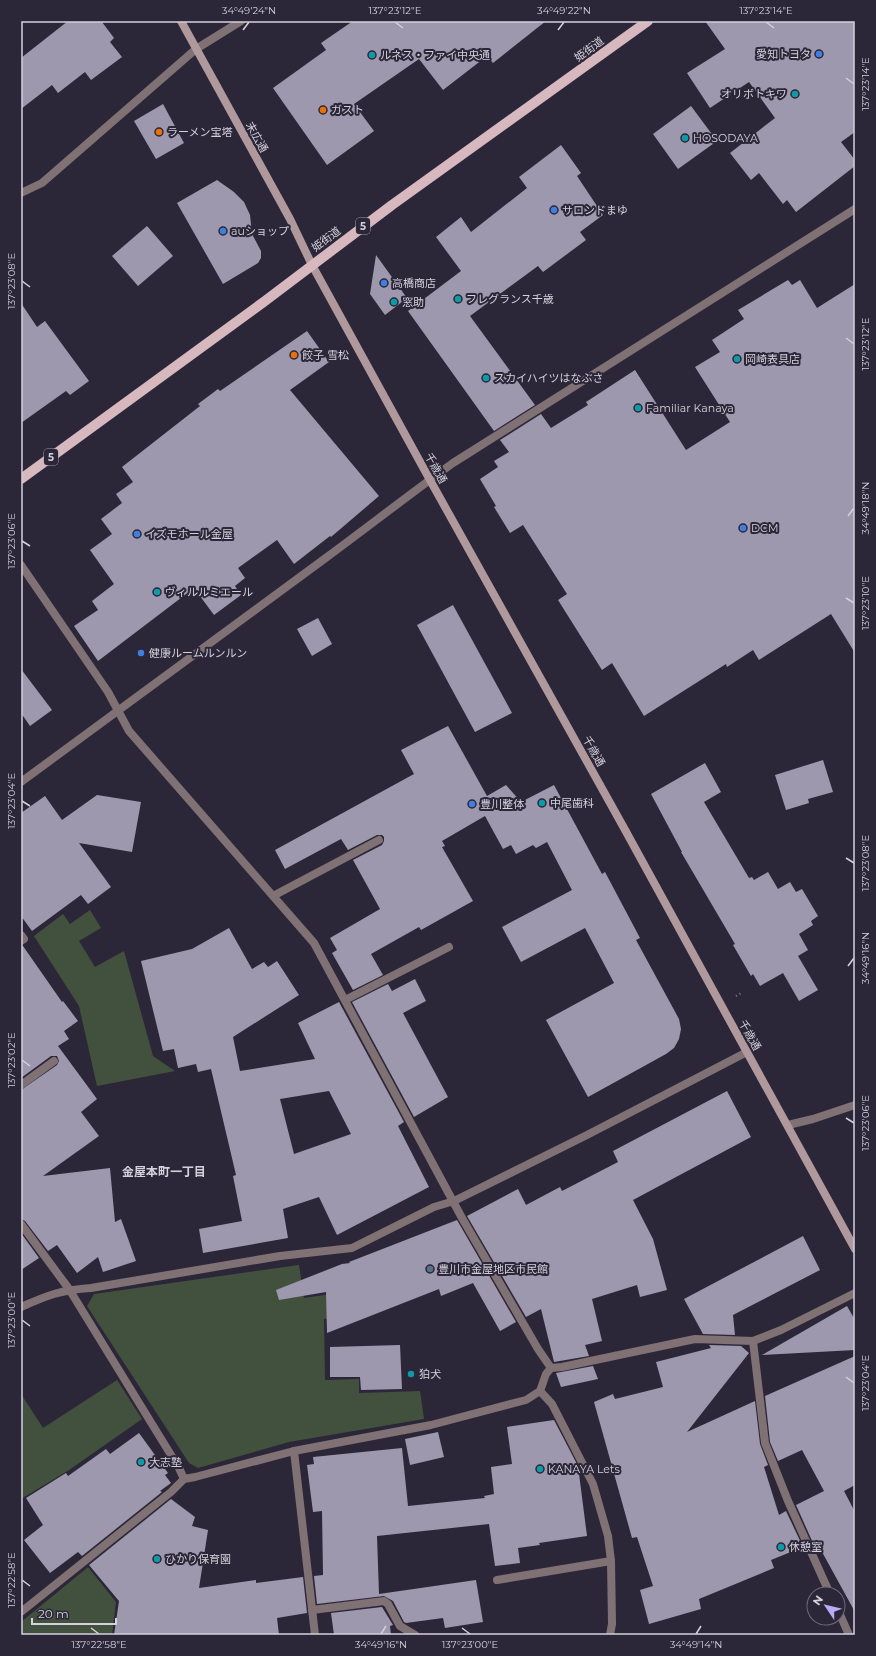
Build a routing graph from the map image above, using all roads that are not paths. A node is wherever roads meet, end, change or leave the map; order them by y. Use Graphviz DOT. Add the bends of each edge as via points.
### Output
graph roads {
  1 [pos="181,21"];
  2 [pos="241,21"];
  3 [pos="642,23"];
  4 [pos="196,48"];
  5 [pos="21,193"];
  6 [pos="855,209"];
  7 [pos="312,265"];
  8 [pos="21,478"];
  9 [pos="430,480"];
  10 [pos="21,565"];
  11 [pos="117,710"];
  12 [pos="21,782"];
  13 [pos="379,840"];
  14 [pos="273,896"];
  15 [pos="21,935"];
  16 [pos="21,941"];
  17 [pos="449,947"];
  18 [pos="345,1000"];
  19 [pos="747,1052"];
  20 [pos="54,1061"];
  21 [pos="21,1085"];
  22 [pos="855,1105"];
  23 [pos="788,1125"];
  24 [pos="454,1201"];
  25 [pos="21,1224"];
  26 [pos="855,1249"];
  27 [pos="69,1289"];
  28 [pos="855,1293"];
  29 [pos="21,1307"];
  30 [pos="753,1341"];
  31 [pos="551,1368"];
  32 [pos="540,1391"];
  33 [pos="294,1451"];
  34 [pos="184,1479"];
  35 [pos="611,1561"];
  36 [pos="496,1580"];
  37 [pos="826,1586"];
  38 [pos="312,1610"];
  39 [pos="21,1612"];
  40 [pos="315,1635"];
  41 [pos="415,1635"];
  42 [pos="610,1635"];
  1 -- 4 [label="street, 末広通"];
  2 -- 4 [label="street"];
  3 -- 7 [label="main road, 姫街道 / 5"];
  4 -- 5 [label="street" via="42,183"];
  4 -- 7 [label="street, 末広通" via="290,219"];
  6 -- 9 [label="street"];
  7 -- 8 [label="main road, 姫街道 / 5"];
  7 -- 9 [label="street, 千歳通"];
  9 -- 11 [label="street"];
  9 -- 19 [label="street, 千歳通"];
  10 -- 11 [label="street" via="108,692"];
  11 -- 12 [label="street"];
  11 -- 14 [label="street" via="129,731"];
  13 -- 14 [label="street"];
  14 -- 18 [label="street" via="314,943"];
  15 -- 16 [label="street" via="24,939"];
  17 -- 18 [label="street"];
  18 -- 24 [label="street"];
  19 -- 23 [label="street, 千歳通"];
  19 -- 24 [label="street"];
  20 -- 21 [label="street"];
  22 -- 23 [label="street"];
  23 -- 26 [label="street, 千歳通"];
  24 -- 27 [label="street" via="434,1207 352,1248 280,1256 91,1288"];
  24 -- 31 [label="street" via="538,1350"];
  25 -- 27 [label="street"];
  27 -- 29 [label="street" via="48,1294"];
  27 -- 34 [label="street"];
  28 -- 30 [label="street"];
  30 -- 31 [label="street" via="695,1339 562,1368"];
  30 -- 37 [label="street" via="765,1443 788,1502"];
  31 -- 32 [label="street"];
  32 -- 33 [label="street" via="526,1400 432,1425"];
  32 -- 35 [label="street" via="552,1404 593,1484 608,1536"];
  33 -- 34 [label="street"];
  33 -- 38 [label="street"];
  34 -- 39 [label="street"];
  35 -- 36 [label="street"];
  35 -- 42 [label="street"];
  38 -- 40 [label="street"];
  38 -- 41 [label="street" via="384,1601 400,1626"];
}
